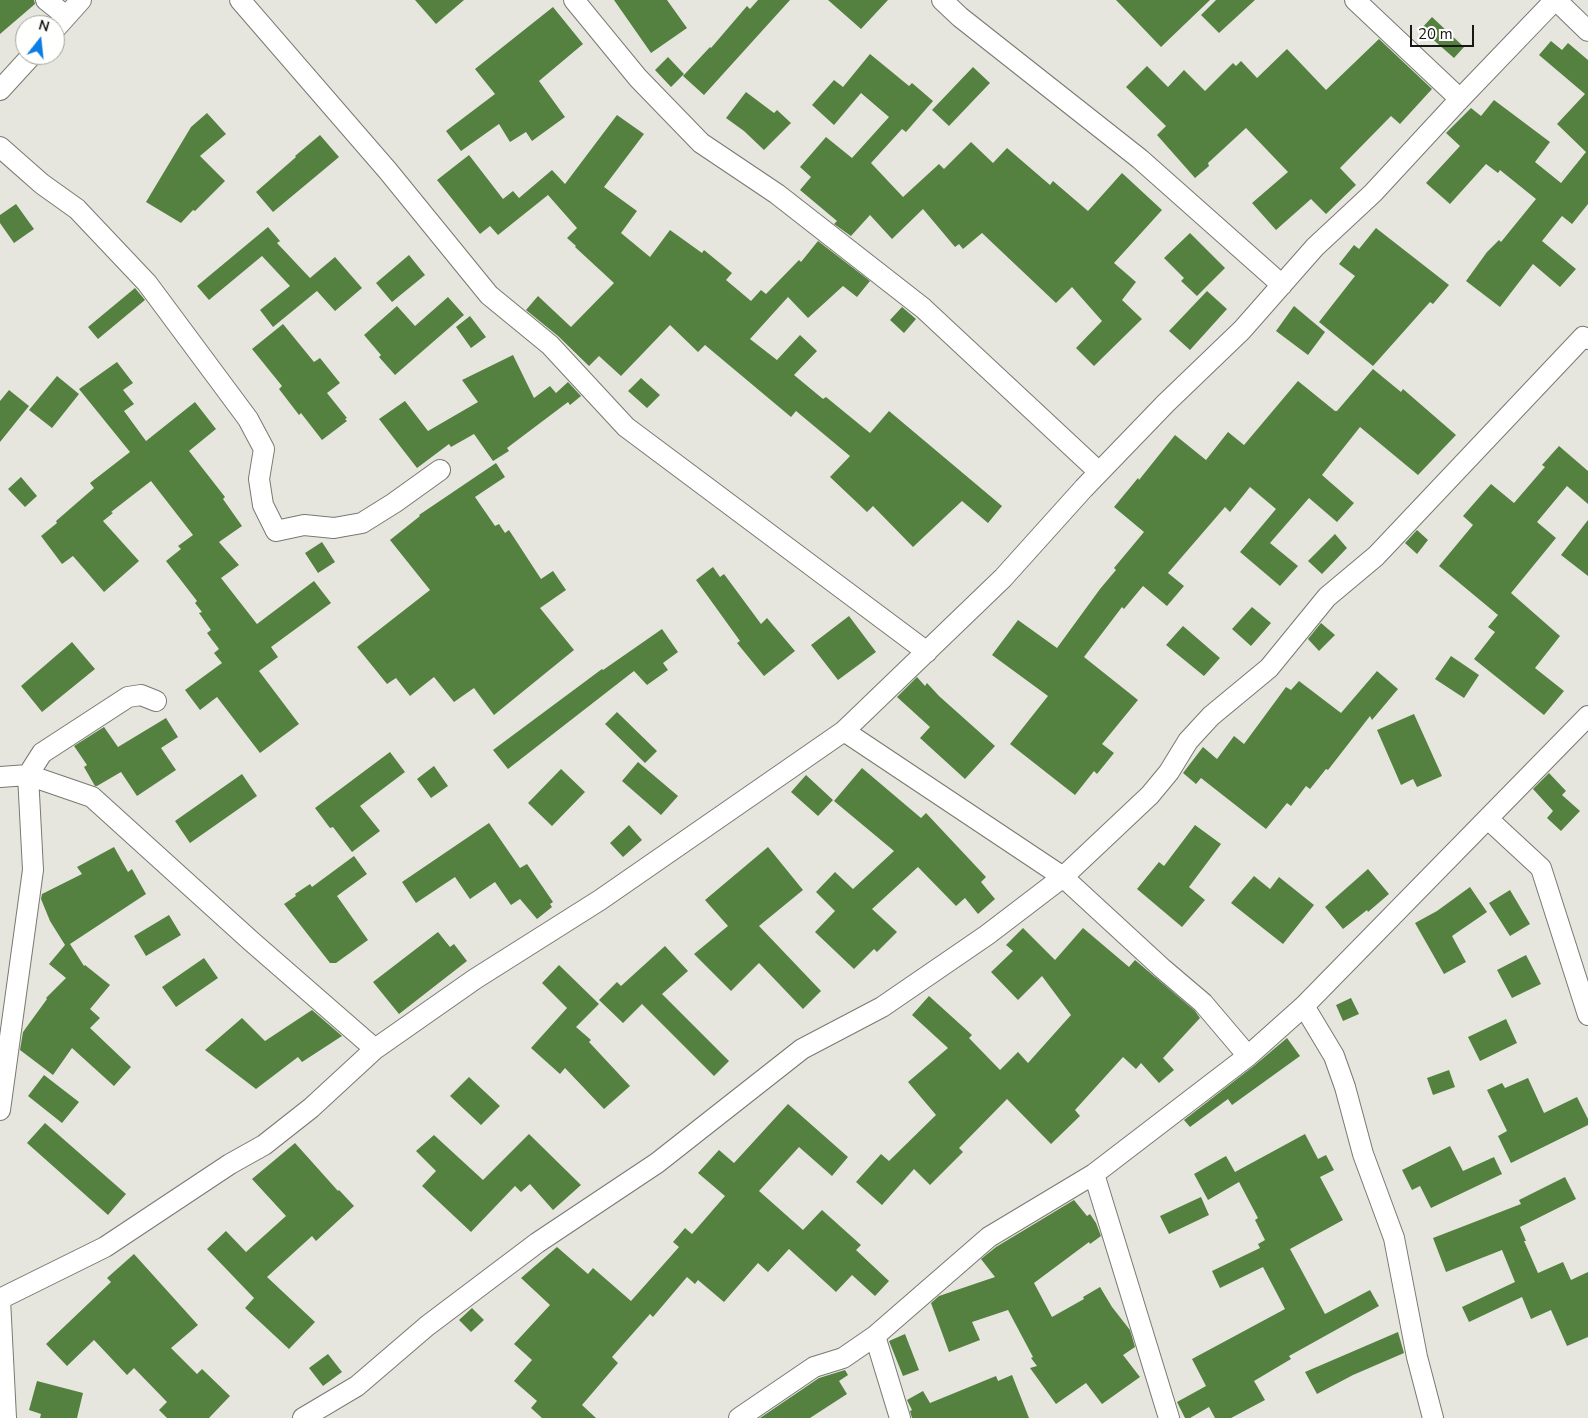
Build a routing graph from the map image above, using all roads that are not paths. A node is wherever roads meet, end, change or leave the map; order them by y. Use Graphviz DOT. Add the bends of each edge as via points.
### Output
graph roads {
  1 [pos="46,0"];
  2 [pos="81,0"];
  3 [pos="240,0"];
  4 [pos="574,0"];
  5 [pos="942,0"];
  6 [pos="1355,0"];
  7 [pos="1556,0"];
  8 [pos="56,15"];
  9 [pos="65,18"];
  10 [pos="1588,31"];
  11 [pos="23,65"];
  12 [pos="0,90"];
  13 [pos="1460,98"];
  14 [pos="0,147"];
  15 [pos="1282,285"];
  16 [pos="1586,336"];
  17 [pos="440,470"];
  18 [pos="1099,472"];
  19 [pos="927,652"];
  20 [pos="156,701"];
  21 [pos="1588,716"];
  22 [pos="844,731"];
  23 [pos="28,774"];
  24 [pos="0,776"];
  25 [pos="1488,819"];
  26 [pos="1063,877"];
  27 [pos="1304,1006"];
  28 [pos="1588,1016"];
  29 [pos="375,1049"];
  30 [pos="1248,1056"];
  31 [pos="0,1110"];
  32 [pos="1094,1174"];
  33 [pos="0,1299"];
  34 [pos="875,1336"];
  35 [pos="6,1418"];
  36 [pos="303,1418"];
  37 [pos="738,1418"];
  38 [pos="900,1418"];
  39 [pos="1169,1418"];
  40 [pos="1433,1418"];
  1 -- 8 [label="street"];
  2 -- 9 [label="street"];
  3 -- 19 [label="street" via="388,171 489,295 550,345 626,427"];
  4 -- 18 [label="street" via="638,78 701,143 777,194 924,308"];
  5 -- 15 [label="street" via="1140,158"];
  6 -- 13 [label="street"];
  7 -- 10 [label="street"];
  7 -- 13 [label="street"];
  11 -- 12 [label="street"];
  13 -- 15 [label="street"];
  14 -- 17 [label="street" via="77,209 147,283 248,419 264,449 259,479 263,505 276,531 304,525 334,528 362,523"];
  15 -- 18 [label="street" via="1242,330"];
  16 -- 26 [label="street" via="1376,556 1327,596 1269,668 1211,716 1188,741 1150,795"];
  18 -- 19 [label="street" via="1003,578"];
  19 -- 22 [label="street"];
  20 -- 23 [label="street" via="140,695 128,697 42,752"];
  21 -- 25 [label="street"];
  22 -- 26 [label="street"];
  22 -- 29 [label="street" via="600,900"];
  23 -- 24 [label="street"];
  23 -- 29 [label="street" via="92,797"];
  23 -- 31 [label="street" via="33,870"];
  25 -- 27 [label="street"];
  25 -- 28 [label="street" via="1541,868"];
  26 -- 30 [label="street" via="1203,1003"];
  26 -- 36 [label="street" via="987,935 882,1007 802,1049 657,1163 537,1244 427,1326 358,1386"];
  27 -- 30 [label="street"];
  27 -- 40 [label="street" via="1334,1056 1363,1154 1394,1238 1417,1356"];
  29 -- 33 [label="street" via="311,1108 264,1145 105,1247"];
  30 -- 32 [label="street"];
  32 -- 34 [label="street" via="989,1237"];
  32 -- 39 [label="street"];
  33 -- 35 [label="street"];
  34 -- 37 [label="street" via="843,1358 814,1367"];
  34 -- 38 [label="street"];
}
